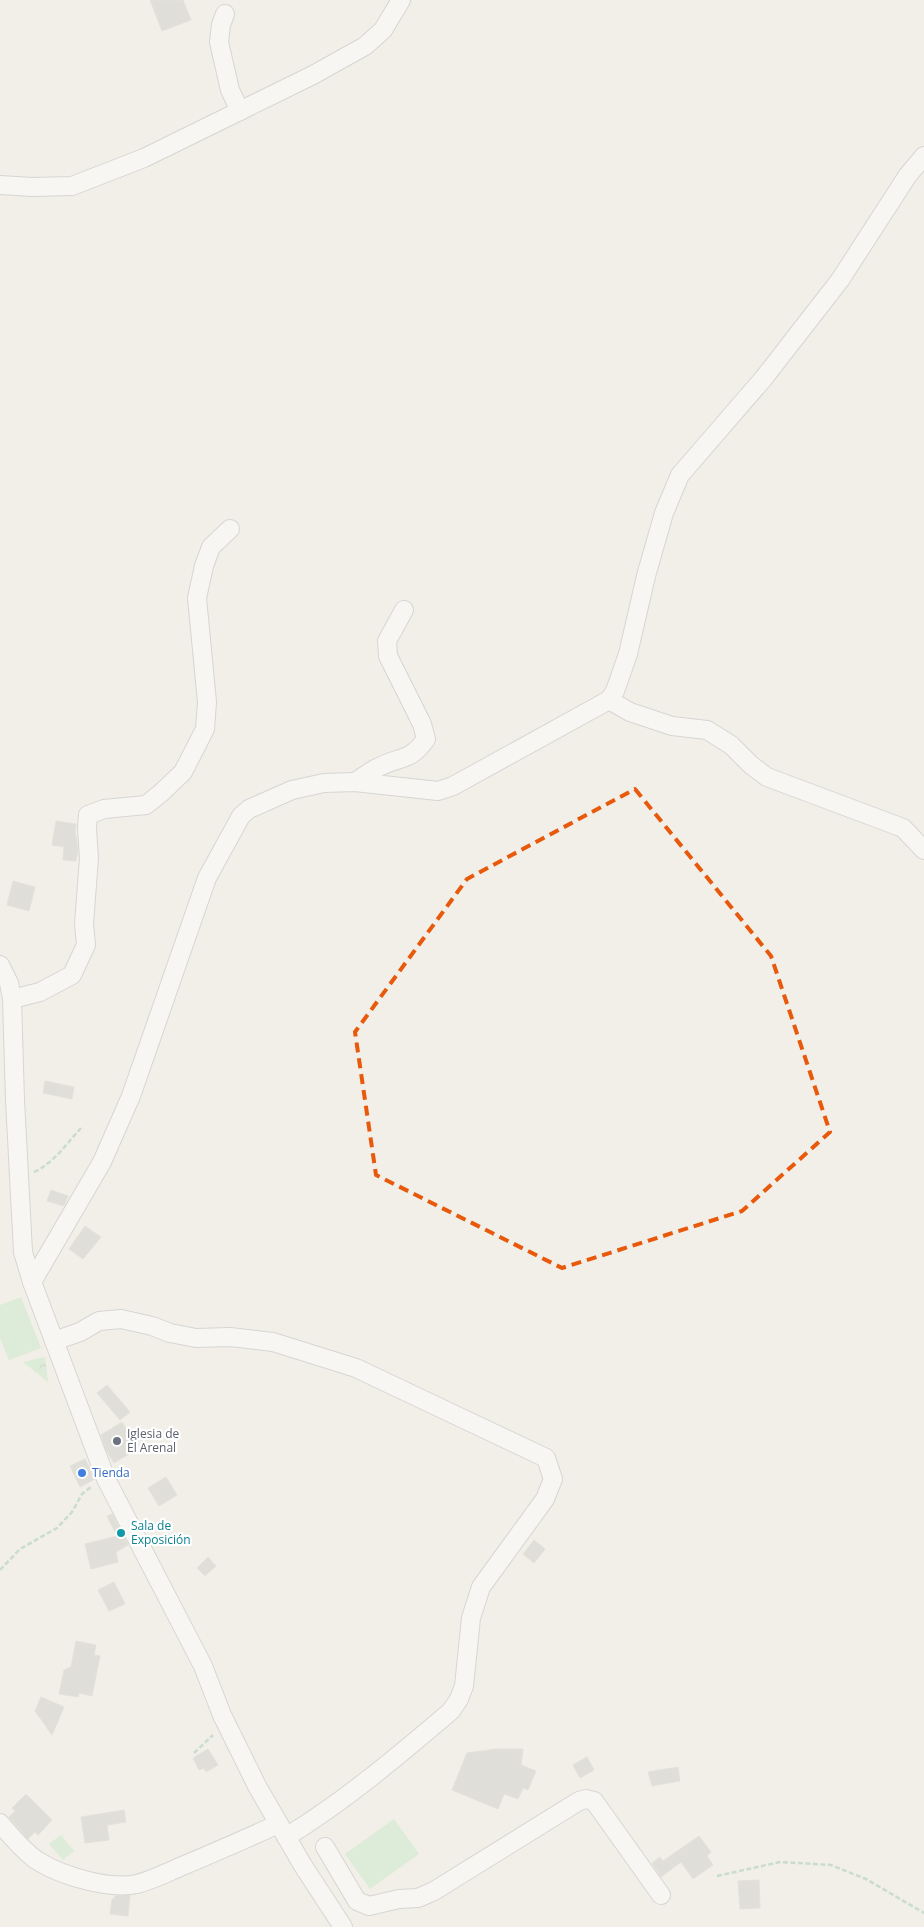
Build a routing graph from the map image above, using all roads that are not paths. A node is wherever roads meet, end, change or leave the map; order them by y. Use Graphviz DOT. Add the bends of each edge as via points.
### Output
graph roads {
  1 [pos="401,0"];
  2 [pos="225,14"];
  3 [pos="240,111"];
  4 [pos="924,156"];
  5 [pos="0,185"];
  6 [pos="230,529"];
  7 [pos="404,610"];
  8 [pos="609,700"];
  9 [pos="355,782"];
  10 [pos="924,850"];
  11 [pos="0,965"];
  12 [pos="12,999"];
  13 [pos="32,1282"];
  14 [pos="54,1340"];
  15 [pos="0,1823"];
  16 [pos="282,1831"];
  17 [pos="325,1846"];
  18 [pos="661,1895"];
  19 [pos="343,1927"];
  1 -- 3 [label="street" via="383,30 365,46"];
  2 -- 3 [label="street" via="219,42 230,90"];
  3 -- 5 [label="street" via="144,158 72,186"];
  4 -- 8 [label="street" via="908,175 840,280 763,379 680,475 661,522 628,654"];
  6 -- 12 [label="street" via="211,547 198,598 207,702 205,729 183,772 146,805 104,808 88,815 86,945 72,975 40,992"];
  7 -- 9 [label="street" via="387,640 388,656 422,724 426,739 408,757 380,766"];
  8 -- 9 [label="street" via="453,786 438,791"];
  8 -- 10 [label="street" via="630,712 672,726 707,730 731,745 768,777 903,828"];
  9 -- 13 [label="street" via="324,783 292,790 249,809 241,816 207,878 131,1096 102,1162"];
  11 -- 12 [label="street"];
  12 -- 13 [label="street" via="23,1252"];
  13 -- 14 [label="street"];
  14 -- 16 [label="street" via="106,1479"];
  14 -- 16 [label="street" via="80,1332 99,1321 121,1319 196,1338 230,1337 273,1342 356,1368 546,1458 553,1479 545,1499 481,1587 471,1618 464,1686 451,1711 321,1816"];
  15 -- 16 [label="street" via="37,1861 95,1883 117,1884 136,1884"];
  16 -- 19 [label="street"];
  17 -- 18 [label="street" via="357,1902 369,1906 418,1898 586,1799 594,1801"];
}
